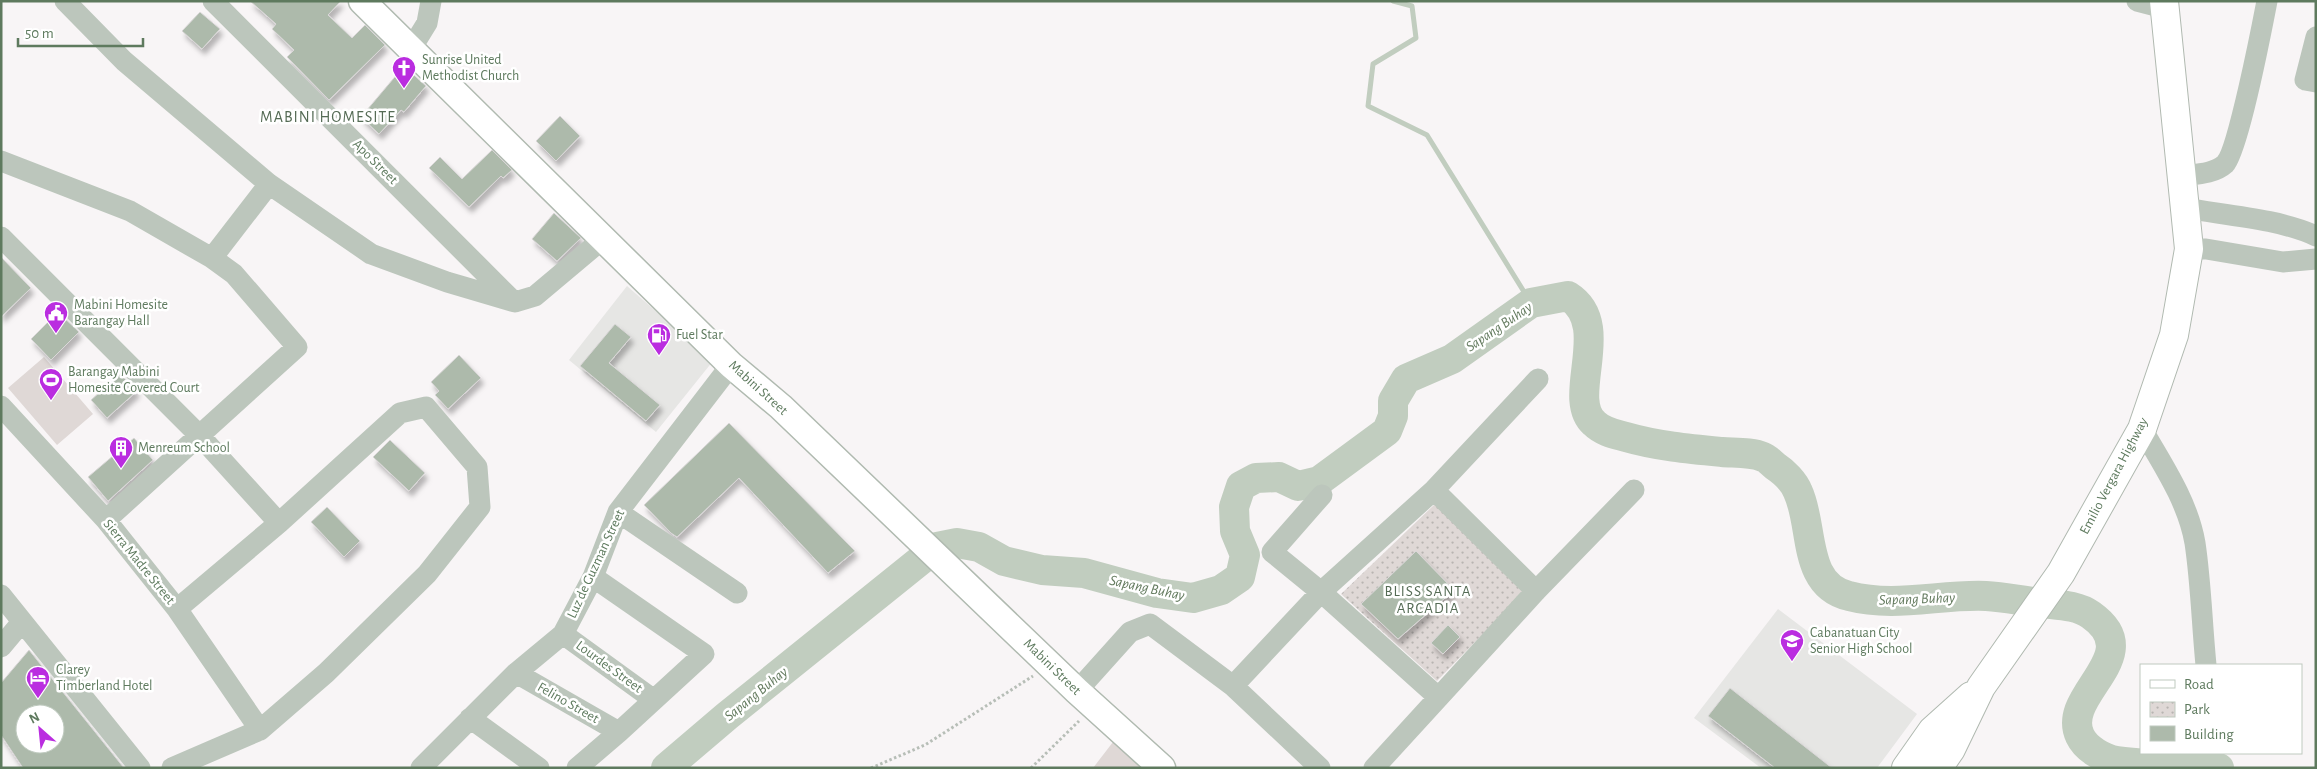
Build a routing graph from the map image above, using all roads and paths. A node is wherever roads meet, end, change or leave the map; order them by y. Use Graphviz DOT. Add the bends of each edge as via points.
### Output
graph roads {
  1 [pos="65,1"];
  2 [pos="213,1"];
  3 [pos="362,1"];
  4 [pos="431,1"];
  5 [pos="2137,1"];
  6 [pos="2267,1"];
  7 [pos="2164,4"];
  8 [pos="2316,37"];
  9 [pos="411,49"];
  10 [pos="2310,81"];
  11 [pos="1,161"];
  12 [pos="2181,176"];
  13 [pos="269,184"];
  14 [pos="2185,208"];
  15 [pos="2316,236"];
  16 [pos="1,237"];
  17 [pos="604,238"];
  18 [pos="2189,249"];
  19 [pos="212,258"];
  20 [pos="2316,259"];
  21 [pos="515,302"];
  22 [pos="731,364"];
  23 [pos="1538,379"];
  24 [pos="1,406"];
  25 [pos="2142,429"];
  26 [pos="200,436"];
  27 [pos="1434,490"];
  28 [pos="1634,490"];
  29 [pos="1322,495"];
  30 [pos="618,512"];
  31 [pos="106,520"];
  32 [pos="279,523"];
  33 [pos="593,577"];
  34 [pos="1536,591"];
  35 [pos="1321,592"];
  36 [pos="737,593"];
  37 [pos="1,595"];
  38 [pos="177,609"];
  39 [pos="22,622"];
  40 [pos="563,634"];
  41 [pos="1,647"];
  42 [pos="2206,664"];
  43 [pos="516,673"];
  44 [pos="1037,673"];
  45 [pos="1232,686"];
  46 [pos="1981,687"];
  47 [pos="1077,691"];
  48 [pos="1438,697"];
  49 [pos="654,700"];
  50 [pos="1083,717"];
  51 [pos="470,718"];
  52 [pos="260,730"];
  53 [pos="619,732"];
  54 [pos="425,766"];
  55 [pos="140,768"];
  56 [pos="172,768"];
  57 [pos="539,768"];
  58 [pos="577,768"];
  59 [pos="871,768"];
  60 [pos="1031,768"];
  61 [pos="1162,768"];
  62 [pos="1320,768"];
  63 [pos="1374,768"];
  64 [pos="1906,768"];
  65 [pos="1938,768"];
  1 -- 13 [label="street" via="124,61"];
  2 -- 21 [label="street, Apo Street"];
  3 -- 9 [label="main road, Mabini Street"];
  4 -- 9 [label="street" via="427,23"];
  5 -- 7 [label="street"];
  6 -- 12 [label="street" via="2237,134 2226,163 2215,170"];
  7 -- 12 [label="highway, Emilio Vergara Highway"];
  8 -- 10 [label="street"];
  9 -- 17 [label="main road, Mabini Street"];
  11 -- 19 [label="street" via="130,211"];
  12 -- 14 [label="highway, Emilio Vergara Highway"];
  13 -- 19 [label="street"];
  13 -- 21 [label="street" via="370,254"];
  14 -- 15 [label="street" via="2305,230"];
  14 -- 18 [label="highway, Emilio Vergara Highway"];
  16 -- 26 [label="street"];
  17 -- 21 [label="street" via="535,296"];
  17 -- 22 [label="main road, Mabini Street"];
  18 -- 20 [label="street" via="2284,262"];
  18 -- 25 [label="highway, Emilio Vergara Highway" via="2174,335"];
  19 -- 26 [label="street" via="234,274 298,347"];
  22 -- 30 [label="street, Luz de Guzman Street"];
  22 -- 47 [label="main road, Mabini Street" via="781,407"];
  23 -- 27 [label="street"];
  24 -- 31 [label="street, Sierra Madre Street"];
  25 -- 42 [label="street" via="2170,476 2194,542"];
  25 -- 46 [label="highway, Emilio Vergara Highway" via="2061,574"];
  26 -- 31 [label="street"];
  26 -- 32 [label="street"];
  27 -- 34 [label="street"];
  27 -- 35 [label="street"];
  28 -- 34 [label="street"];
  29 -- 35 [label="street" via="1272,552"];
  30 -- 33 [label="street, Luz de Guzman Street"];
  30 -- 36 [label="street"];
  31 -- 38 [label="street, Sierra Madre Street"];
  32 -- 38 [label="street"];
  32 -- 52 [label="street" via="400,413 426,407 478,467 480,507 427,574 326,673"];
  33 -- 40 [label="street, Luz de Guzman Street"];
  33 -- 49 [label="street" via="704,654"];
  34 -- 48 [label="street"];
  35 -- 45 [label="street"];
  35 -- 48 [label="street"];
  37 -- 39 [label="street"];
  38 -- 52 [label="street, Sierra Madre Street"];
  39 -- 41 [label="street"];
  39 -- 55 [label="street"];
  40 -- 43 [label="street, Luz de Guzman Street"];
  40 -- 49 [label="street, Lourdes Street"];
  43 -- 51 [label="street, Luz de Guzman Street"];
  43 -- 53 [label="street, Felino Street"];
  44 -- 59 [label="path" via="925,745"];
  45 -- 47 [label="street" via="1150,624 1130,632"];
  45 -- 62 [label="street"];
  46 -- 64 [label="highway, Emilio Vergara Highway" via="1932,731"];
  46 -- 65 [label="highway, Emilio Vergara Highway" via="1952,749"];
  47 -- 61 [label="main road, Mabini Street"];
  48 -- 63 [label="street"];
  49 -- 53 [label="street"];
  50 -- 60 [label="path"];
  51 -- 54 [label="street, Luz de Guzman Street"];
  51 -- 57 [label="street"];
  52 -- 56 [label="street"];
  53 -- 58 [label="street"];
}
